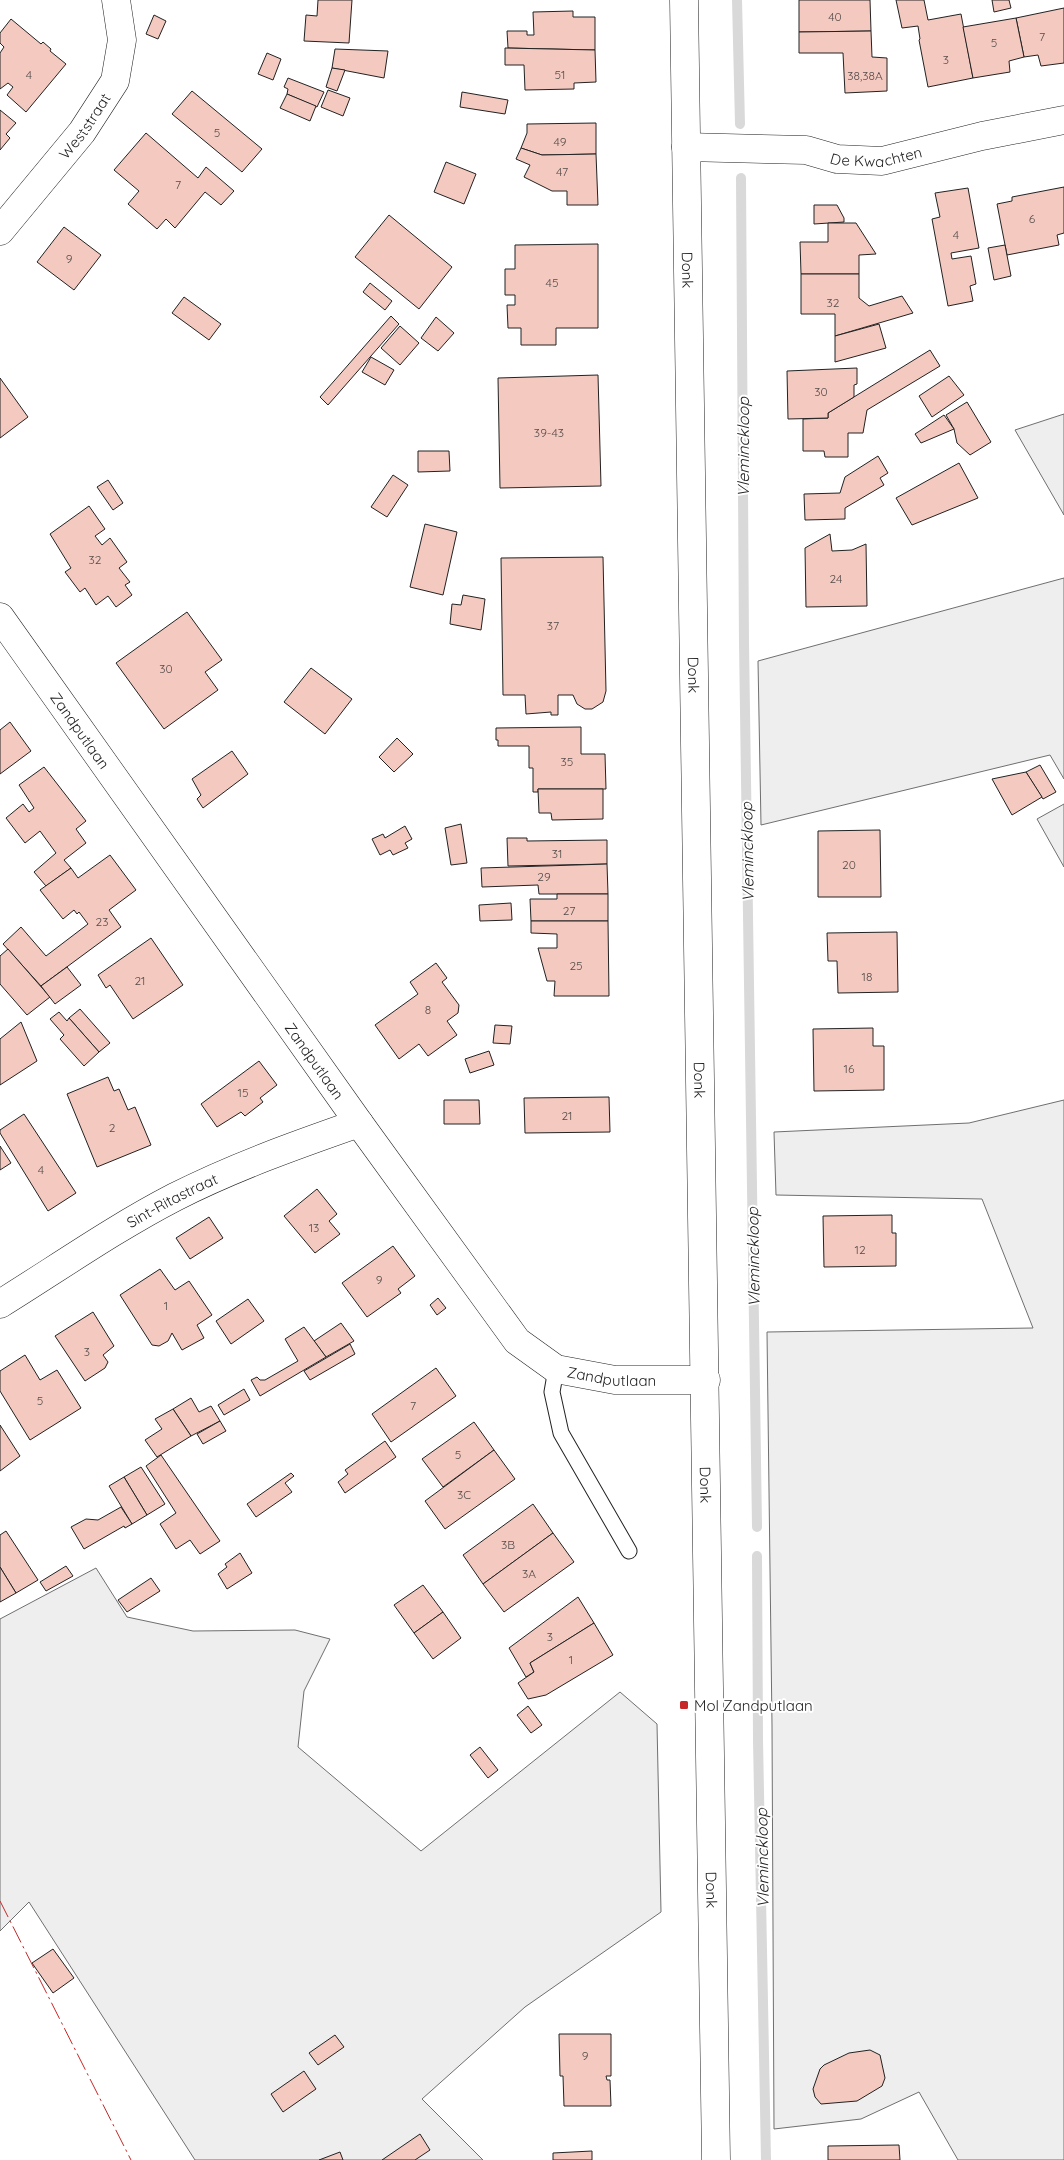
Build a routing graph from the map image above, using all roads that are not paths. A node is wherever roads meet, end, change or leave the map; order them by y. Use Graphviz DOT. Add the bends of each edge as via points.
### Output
graph roads {
  1 [pos="116,0"];
  2 [pos="684,0"];
  3 [pos="1064,120"];
  4 [pos="686,148"];
  5 [pos="0,232"];
  6 [pos="0,617"];
  7 [pos="359,1123"];
  8 [pos="0,1304"];
  9 [pos="556,1369"];
  10 [pos="706,1380"];
  11 [pos="629,1551"];
  12 [pos="716,2160"];
  1 -- 5 [label="street, Weststraat" via="122,40 115,81 82,132"];
  2 -- 4 [label="street, Donk"];
  3 -- 4 [label="street, De Kwachten" via="882,160 837,159 806,150"];
  4 -- 10 [label="street, Donk"];
  6 -- 7 [label="street, Zandputlaan"];
  7 -- 8 [label="street, Sint-Ritastraat" via="278,1151 176,1197"];
  7 -- 9 [label="street, Zandputlaan" via="517,1341"];
  9 -- 10 [label="street, Zandputlaan" via="615,1380"];
  9 -- 11 [label="lane" via="552,1392 560,1433"];
  10 -- 12 [label="street, Donk"];
}
